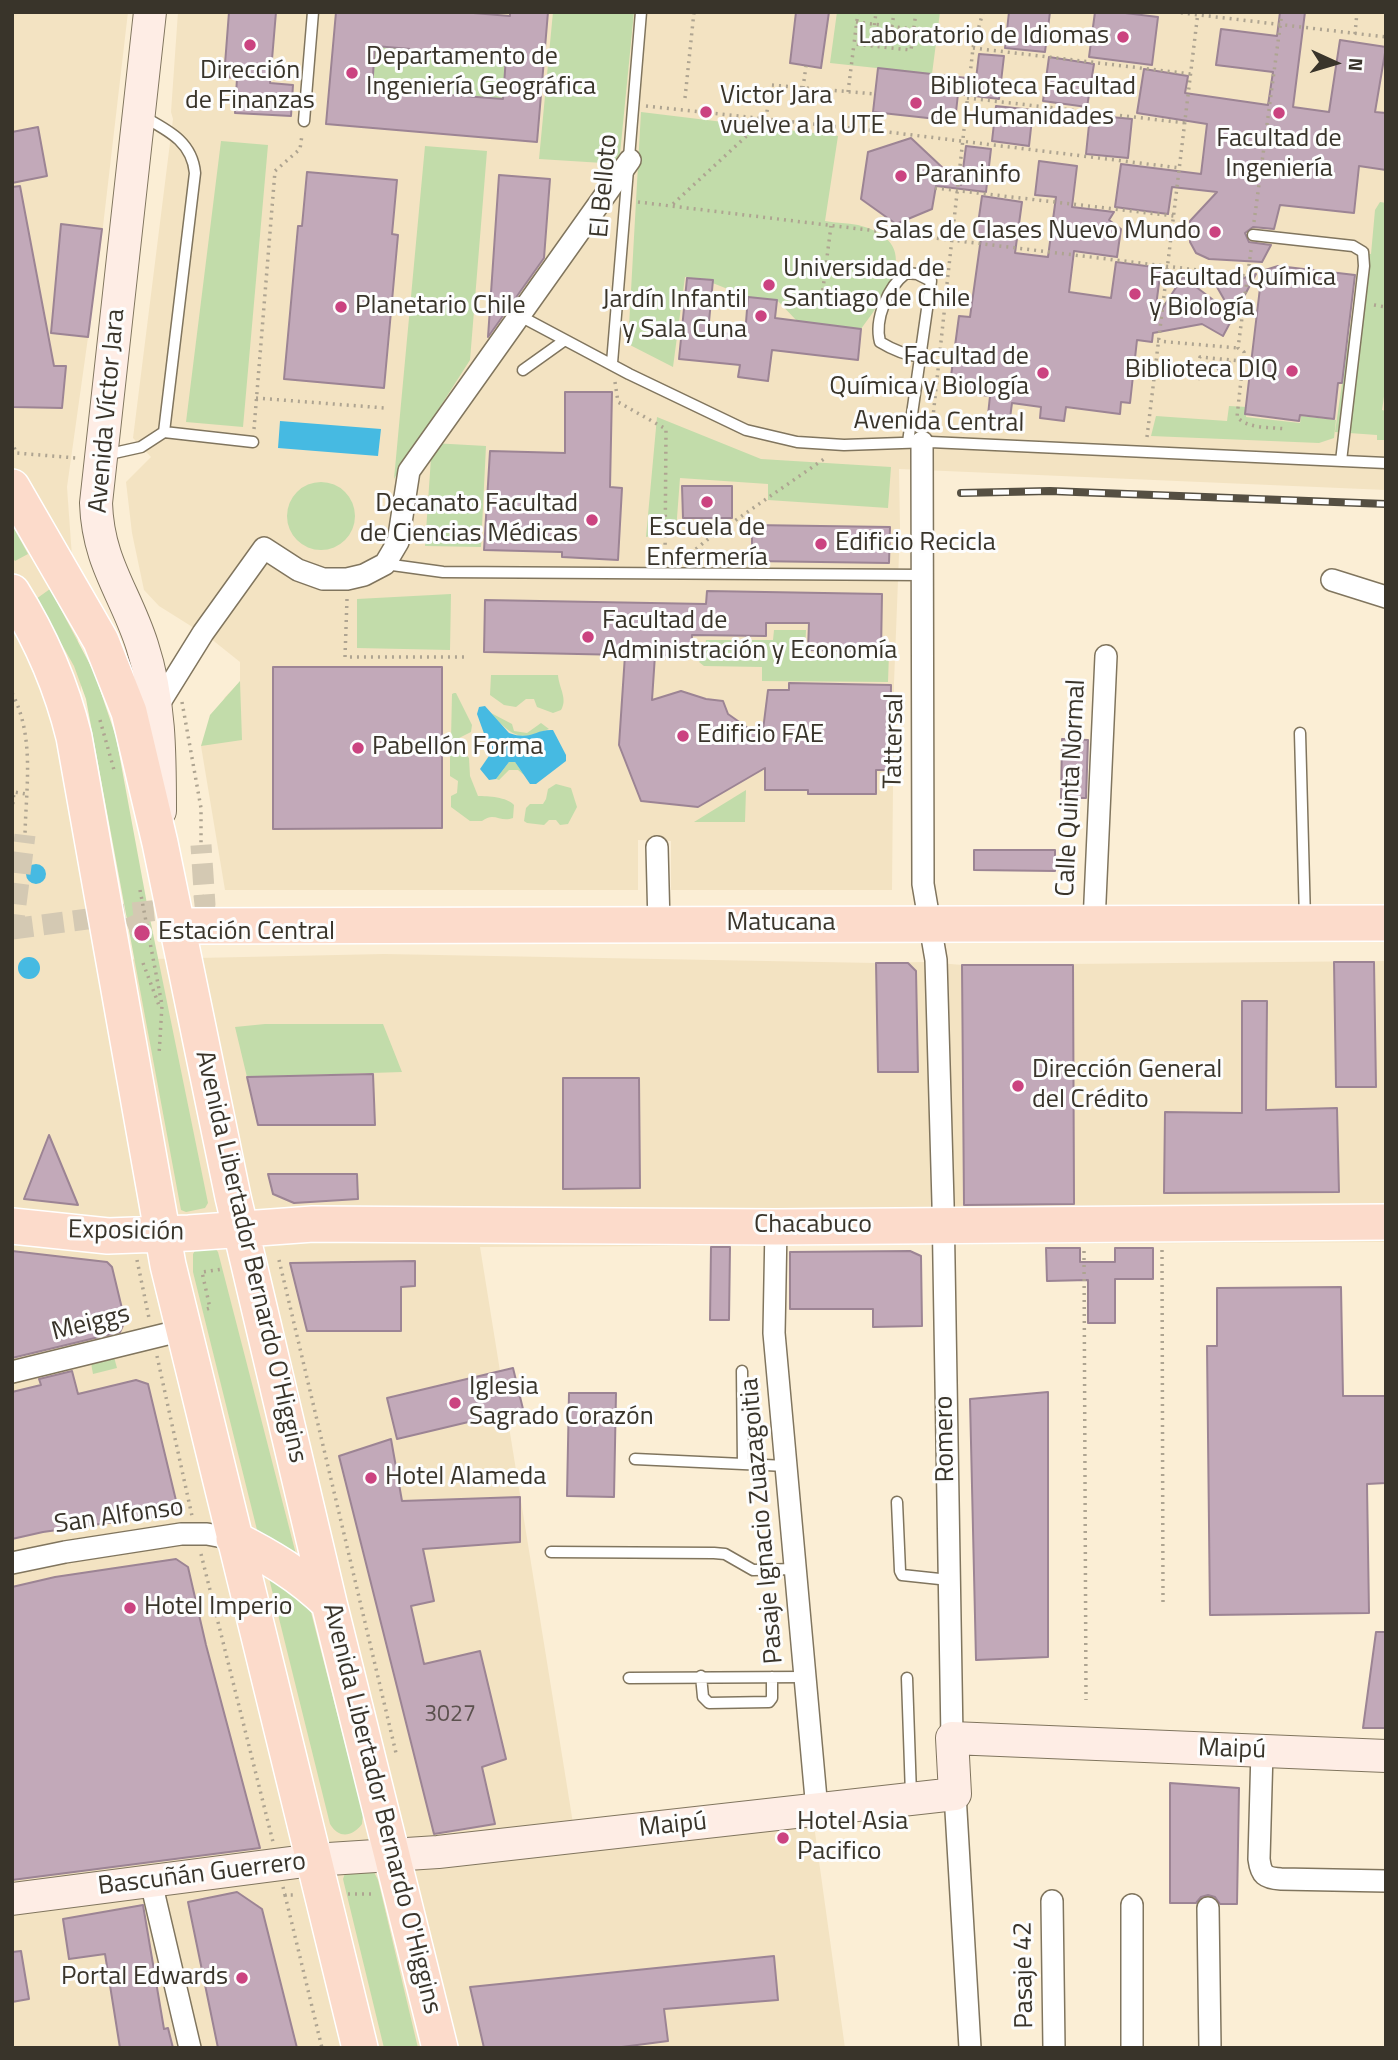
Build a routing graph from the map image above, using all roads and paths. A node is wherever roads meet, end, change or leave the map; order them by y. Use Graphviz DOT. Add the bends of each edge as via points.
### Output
graph roads {
  1 [pos="150,12"];
  2 [pos="313,12"];
  3 [pos="641,12"];
  4 [pos="694,12"];
  5 [pos="858,12"];
  6 [pos="876,12"];
  7 [pos="894,12"];
  8 [pos="916,12"];
  9 [pos="983,12"];
  10 [pos="1174,12"];
  11 [pos="1282,12"];
  12 [pos="1357,12"];
  13 [pos="1198,14"];
  14 [pos="856,22"];
  15 [pos="875,24"];
  16 [pos="1281,25"];
  17 [pos="892,27"];
  18 [pos="914,29"];
  19 [pos="1355,34"];
  20 [pos="1386,36"];
  21 [pos="854,44"];
  22 [pos="872,46"];
  23 [pos="973,48"];
  24 [pos="806,66"];
  25 [pos="1191,74"];
  26 [pos="803,88"];
  27 [pos="848,92"];
  28 [pos="875,94"];
  29 [pos="685,98"];
  30 [pos="967,98"];
  31 [pos="634,104"];
  32 [pos="138,114"];
  33 [pos="766,118"];
  34 [pos="304,121"];
  35 [pos="1186,123"];
  36 [pos="962,142"];
  37 [pos="300,149"];
  38 [pos="630,159"];
  39 [pos="1180,168"];
  40 [pos="935,188"];
  41 [pos="957,190"];
  42 [pos="627,201"];
  43 [pos="673,204"];
  44 [pos="1174,216"];
  45 [pos="831,226"];
  46 [pos="1253,235"];
  47 [pos="952,241"];
  48 [pos="1167,266"];
  49 [pos="1247,276"];
  50 [pos="821,304"];
  51 [pos="520,316"];
  52 [pos="565,340"];
  53 [pos="1157,341"];
  54 [pos="1238,348"];
  55 [pos="921,358"];
  56 [pos="1235,360"];
  57 [pos="1243,361"];
  58 [pos="612,363"];
  59 [pos="523,370"];
  60 [pos="256,398"];
  61 [pos="385,408"];
  62 [pos="255,423"];
  63 [pos="1286,429"];
  64 [pos="164,432"];
  65 [pos="12,441"];
  66 [pos="253,442"];
  67 [pos="920,442"];
  68 [pos="844,445"];
  69 [pos="1145,453"];
  70 [pos="1341,461"];
  71 [pos="89,462"];
  72 [pos="1386,463"];
  73 [pos="12,487"];
  74 [pos="385,564"];
  75 [pos="665,574"];
  76 [pos="924,575"];
  77 [pos="347,579"];
  78 [pos="1332,580"];
  79 [pos="12,592"];
  80 [pos="1386,597"];
  81 [pos="1106,656"];
  82 [pos="466,657"];
  83 [pos="177,676"];
  84 [pos="12,693"];
  85 [pos="157,707"];
  86 [pos="1300,733"];
  87 [pos="26,794"];
  88 [pos="12,811"];
  89 [pos="922,831"];
  90 [pos="25,835"];
  91 [pos="160,844"];
  92 [pos="201,845"];
  93 [pos="657,847"];
  94 [pos="1094,923"];
  95 [pos="1305,923"];
  96 [pos="1386,923"];
  97 [pos="929,924"];
  98 [pos="659,925"];
  99 [pos="176,926"];
  100 [pos="1386,1222"];
  101 [pos="943,1225"];
  102 [pos="12,1226"];
  103 [pos="776,1227"];
  104 [pos="241,1229"];
  105 [pos="162,1235"];
  106 [pos="1162,1243"];
  107 [pos="1084,1244"];
  108 [pos="279,1260"];
  109 [pos="168,1334"];
  110 [pos="742,1371"];
  111 [pos="12,1372"];
  112 [pos="635,1459"];
  113 [pos="743,1464"];
  114 [pos="786,1466"];
  115 [pos="897,1502"];
  116 [pos="196,1533"];
  117 [pos="234,1539"];
  118 [pos="551,1552"];
  119 [pos="12,1563"];
  120 [pos="796,1569"];
  121 [pos="949,1580"];
  122 [pos="1163,1602"];
  123 [pos="329,1603"];
  124 [pos="701,1676"];
  125 [pos="772,1677"];
  126 [pos="805,1677"];
  127 [pos="629,1678"];
  128 [pos="907,1678"];
  129 [pos="1086,1700"];
  130 [pos="952,1738"];
  131 [pos="1262,1751"];
  132 [pos="1386,1756"];
  133 [pos="398,1759"];
  134 [pos="955,1794"];
  135 [pos="911,1799"];
  136 [pos="817,1810"];
  137 [pos="273,1842"];
  138 [pos="391,1854"];
  139 [pos="313,1860"];
  140 [pos="1386,1881"];
  141 [pos="151,1882"];
  142 [pos="285,1895"];
  143 [pos="12,1899"];
  144 [pos="1052,1902"];
  145 [pos="1132,1905"];
  146 [pos="1208,1908"];
  147 [pos="190,2048"];
  148 [pos="322,2048"];
  149 [pos="360,2048"];
  150 [pos="440,2048"];
  151 [pos="970,2048"];
  152 [pos="1054,2048"];
  153 [pos="1132,2048"];
  154 [pos="1210,2048"];
  1 -- 32 [label="street, Avenida Víctor Jara"];
  2 -- 34 [label="lane"];
  3 -- 31 [label="lane, El Belloto"];
  4 -- 29 [label="path"];
  5 -- 14 [label="path"];
  6 -- 15 [label="path"];
  7 -- 17 [label="path"];
  8 -- 18 [label="path"];
  9 -- 23 [label="path"];
  10 -- 13 [label="path"];
  11 -- 16 [label="path"];
  12 -- 19 [label="path"];
  13 -- 16 [label="path"];
  13 -- 25 [label="path"];
  14 -- 15 [label="path"];
  14 -- 21 [label="path"];
  15 -- 17 [label="path"];
  15 -- 22 [label="path"];
  16 -- 19 [label="path"];
  16 -- 46 [label="path"];
  17 -- 18 [label="path"];
  18 -- 22 [label="path" via="911,50"];
  19 -- 20 [label="path"];
  21 -- 22 [label="path"];
  21 -- 27 [label="path"];
  23 -- 25 [label="path"];
  23 -- 30 [label="path"];
  24 -- 26 [label="path"];
  25 -- 35 [label="path"];
  26 -- 27 [label="path"];
  26 -- 33 [label="path" via="771,85"];
  27 -- 28 [label="path"];
  30 -- 35 [label="path"];
  30 -- 36 [label="path"];
  31 -- 33 [label="path"];
  31 -- 38 [label="lane, El Belloto"];
  32 -- 64 [label="lane" via="186,146 195,173"];
  32 -- 71 [label="street, Avenida Víctor Jara"];
  33 -- 36 [label="path"];
  33 -- 43 [label="path"];
  35 -- 39 [label="path"];
  36 -- 39 [label="path"];
  36 -- 41 [label="path"];
  37 -- 60 [label="path" via="275,171"];
  38 -- 42 [label="lane, El Belloto"];
  38 -- 51 [label="street"];
  39 -- 44 [label="path"];
  40 -- 41 [label="path"];
  41 -- 44 [label="path"];
  41 -- 47 [label="path"];
  42 -- 43 [label="path"];
  42 -- 58 [label="lane, El Belloto"];
  43 -- 45 [label="path"];
  44 -- 48 [label="path"];
  45 -- 47 [label="path"];
  45 -- 50 [label="path"];
  46 -- 49 [label="path"];
  46 -- 70 [label="lane" via="1353,246 1363,252"];
  47 -- 48 [label="path"];
  47 -- 67 [label="path"];
  48 -- 49 [label="path"];
  48 -- 53 [label="path"];
  49 -- 54 [label="path"];
  51 -- 52 [label="lane, Avenida Central"];
  51 -- 74 [label="street" via="409,471 398,542"];
  52 -- 58 [label="lane, Avenida Central"];
  52 -- 59 [label="lane"];
  53 -- 54 [label="path"];
  53 -- 69 [label="path"];
  54 -- 57 [label="path" via="1244,352"];
  55 -- 55 [label="lane" via="890,348 880,342 877,332 886,303 906,273 932,281"];
  55 -- 67 [label="lane"];
  56 -- 56 [label="path" via="1200,357 1198,379 1210,373"];
  56 -- 57 [label="path"];
  57 -- 63 [label="path" via="1238,419 1250,426"];
  58 -- 68 [label="lane, Avenida Central" via="746,430 797,442"];
  58 -- 75 [label="path" via="618,402 666,429"];
  60 -- 61 [label="path"];
  60 -- 62 [label="path"];
  64 -- 66 [label="lane"];
  64 -- 71 [label="lane" via="141,447"];
  65 -- 71 [label="path" via="16,453"];
  67 -- 68 [label="lane, Avenida Central"];
  67 -- 69 [label="lane, Avenida Central"];
  67 -- 76 [label="street, Tattersal"];
  68 -- 75 [label="path"];
  69 -- 70 [label="lane, Avenida Central"];
  70 -- 72 [label="lane, Avenida Central"];
  71 -- 85 [label="street, Avenida Víctor Jara" via="99,538 141,642"];
  73 -- 91 [label="main road, Avenida Libertador Bernardo O'Higgins" via="112,666 129,712"];
  74 -- 75 [label="lane" via="443,572"];
  74 -- 77 [label="street"];
  75 -- 76 [label="lane"];
  76 -- 89 [label="street, Tattersal"];
  77 -- 82 [label="path" via="345,657"];
  77 -- 83 [label="street" via="323,579 298,570 264,548"];
  78 -- 80 [label="street"];
  79 -- 105 [label="main road" via="50,661 74,737"];
  81 -- 94 [label="street, Calle Quinta Normal"];
  83 -- 85 [label="street"];
  83 -- 92 [label="path" via="199,788"];
  84 -- 87 [label="path" via="28,746"];
  85 -- 91 [label="street, Avenida Víctor Jara"];
  86 -- 95 [label="lane"];
  87 -- 88 [label="path" via="14,792"];
  87 -- 90 [label="path"];
  89 -- 97 [label="street, Romero"];
  91 -- 99 [label="main road, Avenida Libertador Bernardo O'Higgins"];
  93 -- 98 [label="street"];
  94 -- 95 [label="main road, Matucana"];
  94 -- 97 [label="main road, Matucana"];
  95 -- 96 [label="main road, Matucana"];
  97 -- 98 [label="main road, Matucana"];
  97 -- 101 [label="street, Romero" via="936,960"];
  98 -- 99 [label="main road, Matucana"];
  99 -- 104 [label="main road, Avenida Libertador Bernardo O'Higgins"];
  100 -- 101 [label="main road, Chacabuco"];
  101 -- 103 [label="main road, Chacabuco"];
  101 -- 121 [label="street, Romero"];
  102 -- 105 [label="main road, Exposición" via="108,1236"];
  103 -- 104 [label="main road, Chacabuco" via="313,1224"];
  103 -- 114 [label="street, Pasaje Ignacio Zuazagoitia" via="774,1333"];
  104 -- 105 [label="main road, Exposición"];
  104 -- 123 [label="main road, Avenida Libertador Bernardo O'Higgins"];
  105 -- 109 [label="main road"];
  106 -- 122 [label="path"];
  107 -- 129 [label="path"];
  108 -- 133 [label="path"];
  109 -- 111 [label="street, Meiggs"];
  109 -- 116 [label="path"];
  109 -- 117 [label="main road"];
  110 -- 113 [label="lane"];
  112 -- 113 [label="lane"];
  113 -- 114 [label="lane"];
  114 -- 120 [label="street, Pasaje Ignacio Zuazagoitia"];
  115 -- 121 [label="lane" via="900,1572"];
  116 -- 117 [label="street, San Alfonso"];
  116 -- 119 [label="street, San Alfonso"];
  116 -- 137 [label="path"];
  117 -- 123 [label="main road" via="287,1567"];
  117 -- 139 [label="main road"];
  118 -- 120 [label="lane" via="714,1553 753,1570"];
  120 -- 126 [label="street, Pasaje Ignacio Zuazagoitia"];
  121 -- 130 [label="street, Romero"];
  123 -- 138 [label="main road, Avenida Libertador Bernardo O'Higgins"];
  124 -- 125 [label="lane"];
  124 -- 125 [label="lane" via="703,1697 709,1703 769,1702"];
  124 -- 127 [label="lane"];
  125 -- 126 [label="lane"];
  126 -- 136 [label="street, Pasaje Ignacio Zuazagoitia"];
  128 -- 135 [label="lane"];
  130 -- 131 [label="street, Maipú"];
  130 -- 134 [label="street, Romero"];
  131 -- 132 [label="street, Maipú"];
  131 -- 140 [label="street" via="1261,1873 1281,1879"];
  134 -- 135 [label="street, Maipú"];
  134 -- 151 [label="street, Romero"];
  135 -- 136 [label="street, Maipú"];
  136 -- 138 [label="street, Maipú"];
  138 -- 139 [label="street, Bascuñán Guerrero"];
  138 -- 150 [label="main road, Avenida Libertador Bernardo O'Higgins"];
  139 -- 141 [label="street, Bascuñán Guerrero"];
  139 -- 149 [label="main road"];
  141 -- 143 [label="street, Bascuñán Guerrero"];
  141 -- 147 [label="street"];
  142 -- 148 [label="path"];
  144 -- 152 [label="street, Pasaje 42"];
  145 -- 153 [label="street"];
  146 -- 154 [label="street"];
}
